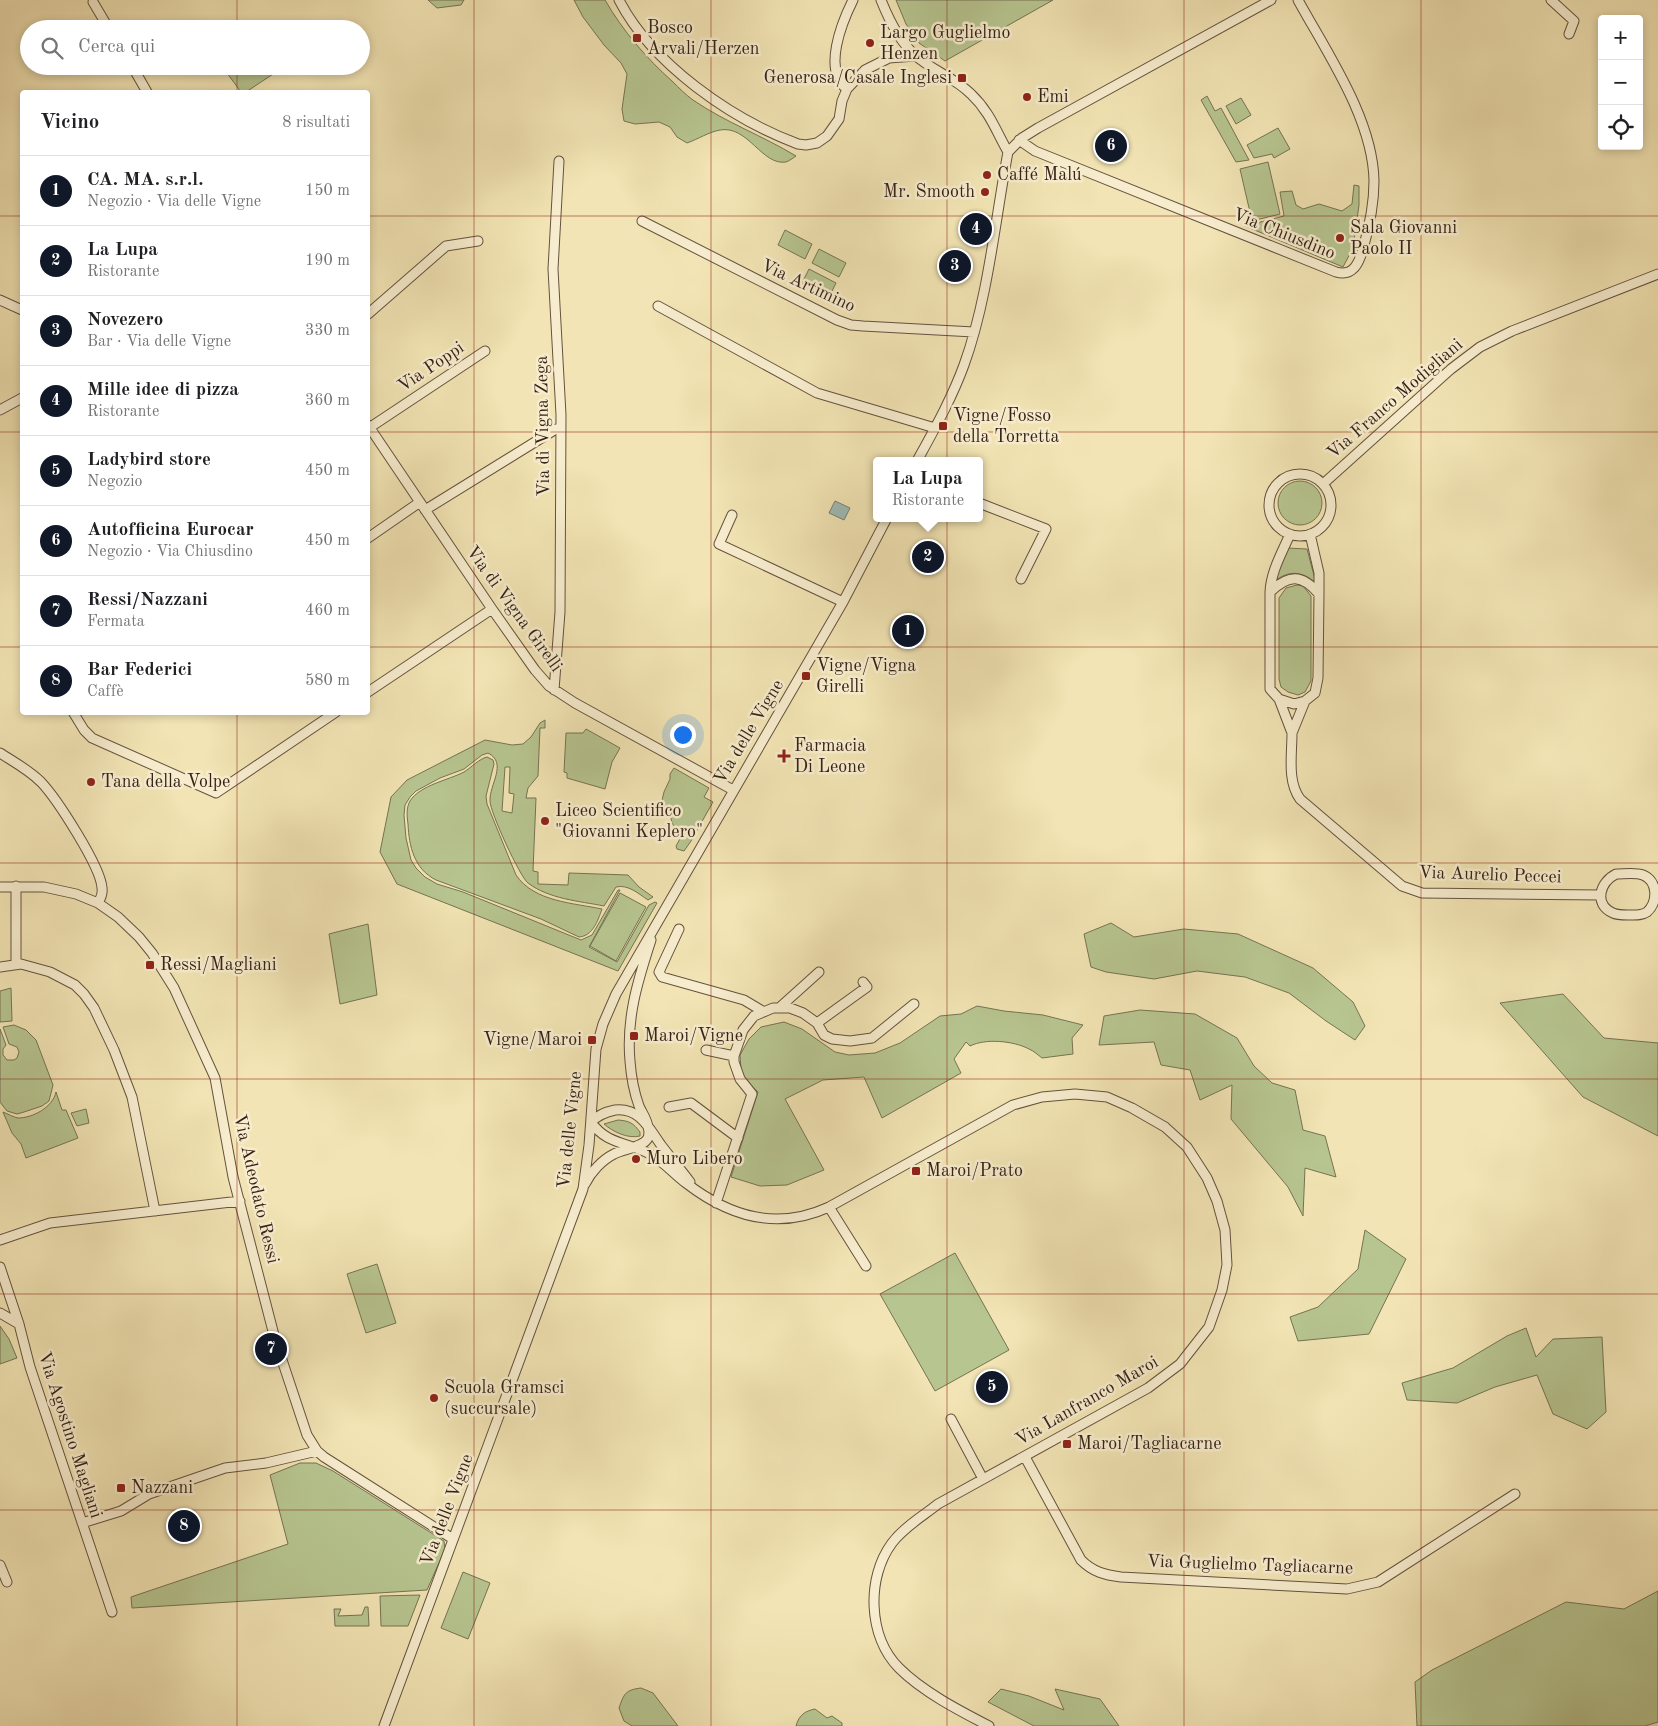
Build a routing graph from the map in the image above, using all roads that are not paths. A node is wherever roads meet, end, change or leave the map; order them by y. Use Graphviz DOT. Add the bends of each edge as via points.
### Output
graph roads {
  1 [pos="619,0"];
  2 [pos="853,0"];
  3 [pos="881,0"];
  4 [pos="1271,0"];
  5 [pos="1298,0"];
  6 [pos="1551,0"];
  7 [pos="93,2"];
  8 [pos="104,20"];
  9 [pos="1569,34"];
  10 [pos="915,56"];
  11 [pos="138,75"];
  12 [pos="847,89"];
  13 [pos="147,90"];
  14 [pos="1019,140"];
  15 [pos="1008,152"];
  16 [pos="559,161"];
  17 [pos="642,221"];
  18 [pos="478,241"];
  19 [pos="1658,274"];
  20 [pos="0,300"];
  21 [pos="658,306"];
  22 [pos="20,309"];
  23 [pos="370,312"];
  24 [pos="974,332"];
  25 [pos="485,351"];
  26 [pos="20,399"];
  27 [pos="0,410"];
  28 [pos="370,425"];
  29 [pos="935,428"];
  30 [pos="370,429"];
  31 [pos="556,429"];
  32 [pos="920,457"];
  33 [pos="1323,484"];
  34 [pos="420,502"];
  35 [pos="983,504"];
  36 [pos="425,510"];
  37 [pos="732,515"];
  38 [pos="885,522"];
  39 [pos="1290,534"];
  40 [pos="1310,534"];
  41 [pos="370,537"];
  42 [pos="1021,579"];
  43 [pos="1270,592"];
  44 [pos="1319,594"];
  45 [pos="843,602"];
  46 [pos="492,609"];
  47 [pos="554,690"];
  48 [pos="370,691"];
  49 [pos="1279,699"];
  50 [pos="1304,701"];
  51 [pos="75,715"];
  52 [pos="332,715"];
  53 [pos="1292,733"];
  54 [pos="0,753"];
  55 [pos="732,790"];
  56 [pos="16,886"];
  57 [pos="0,887"];
  58 [pos="1601,895"];
  59 [pos="98,903"];
  60 [pos="1656,906"];
  61 [pos="656,925"];
  62 [pos="680,929"];
  63 [pos="16,964"];
  64 [pos="0,967"];
  65 [pos="819,972"];
  66 [pos="863,982"];
  67 [pos="914,1004"];
  68 [pos="779,1008"];
  69 [pos="764,1012"];
  70 [pos="817,1023"];
  71 [pos="706,1050"];
  72 [pos="734,1056"];
  73 [pos="669,1107"];
  74 [pos="590,1122"];
  75 [pos="648,1125"];
  76 [pos="738,1138"];
  77 [pos="631,1147"];
  78 [pos="583,1189"];
  79 [pos="700,1194"];
  80 [pos="240,1201"];
  81 [pos="716,1202"];
  82 [pos="829,1207"];
  83 [pos="155,1211"];
  84 [pos="0,1240"];
  85 [pos="866,1266"];
  86 [pos="0,1267"];
  87 [pos="0,1313"];
  88 [pos="19,1324"];
  89 [pos="951,1419"];
  90 [pos="317,1451"];
  91 [pos="1025,1456"];
  92 [pos="983,1479"];
  93 [pos="1515,1494"];
  94 [pos="82,1524"];
  95 [pos="453,1539"];
  96 [pos="0,1565"];
  97 [pos="7,1582"];
  98 [pos="112,1612"];
  99 [pos="384,1726"];
  100 [pos="989,1726"];
  1 -- 12 [label="street" via="650,43 693,84 732,112 794,142 810,144 827,136 839,119"];
  2 -- 12 [label="street" via="841,27 835,58 841,85"];
  3 -- 10 [label="street" via="895,30"];
  4 -- 14 [label="street"];
  5 -- 14 [label="street, Via Chiusdino" via="1351,98 1371,157 1373,191 1367,232 1358,264 1349,272 1336,272 1034,151"];
  6 -- 9 [label="street" via="1574,21"];
  7 -- 8 [label="street"];
  10 -- 12 [label="street" via="896,56 876,64 860,74"];
  10 -- 15 [label="street" via="973,96 991,118"];
  11 -- 13 [label="street"];
  14 -- 15 [label="street"];
  15 -- 24 [label="street"];
  16 -- 47 [label="street, Via di Vigna Zega" via="553,269 562,415 560,612"];
  17 -- 24 [label="street, Via Artimino" via="851,325"];
  18 -- 23 [label="street" via="446,246"];
  19 -- 33 [label="street, Via Franco Modigliani" via="1512,331 1480,347"];
  20 -- 22 [label="street"];
  21 -- 29 [label="street" via="817,393"];
  24 -- 29 [label="street" via="961,372"];
  25 -- 28 [label="street, Via Poppi"];
  26 -- 27 [label="street"];
  29 -- 32 [label="street"];
  30 -- 34 [label="street, Via di Vigna Girelli"];
  31 -- 36 [label="street"];
  33 -- 39 [label="street" via="1305,474 1295,474 1277,483 1271,492 1270,512 1274,522"];
  33 -- 40 [label="street" via="1331,502 1330,513 1319,529"];
  34 -- 36 [label="street, Via di Vigna Girelli"];
  34 -- 41 [label="street"];
  35 -- 42 [label="street" via="1046,528"];
  36 -- 46 [label="street, Via di Vigna Girelli"];
  37 -- 45 [label="street" via="719,544"];
  38 -- 45 [label="street, Via delle Vigne"];
  39 -- 40 [label="street"];
  39 -- 43 [label="street, Via Aurelio Peccei" via="1273,574"];
  40 -- 44 [label="street, Via Aurelio Peccei" via="1319,572"];
  43 -- 44 [label="street" via="1285,580 1295,578 1309,584"];
  43 -- 49 [label="street, Via Aurelio Peccei" via="1270,689"];
  44 -- 50 [label="street, Via Aurelio Peccei" via="1318,678 1315,693"];
  45 -- 55 [label="street, Via delle Vigne"];
  46 -- 47 [label="street, Via di Vigna Girelli" via="535,670"];
  46 -- 48 [label="street"];
  47 -- 55 [label="street, Via di Vigna Girelli"];
  49 -- 50 [label="street" via="1294,704"];
  49 -- 53 [label="street, Via Aurelio Peccei"];
  50 -- 53 [label="street, Via Aurelio Peccei"];
  51 -- 52 [label="street" via="92,738 216,792"];
  53 -- 58 [label="street, Via Aurelio Peccei" via="1294,792 1402,886 1422,893"];
  54 -- 59 [label="street" via="39,781 68,819 102,884"];
  55 -- 61 [label="street, Via delle Vigne"];
  56 -- 57 [label="street, Via Adeodato Ressi"];
  56 -- 59 [label="street, Via Adeodato Ressi" via="60,890"];
  56 -- 63 [label="street"];
  58 -- 60 [label="street" via="1606,908 1616,914 1644,914"];
  58 -- 60 [label="street" via="1604,883 1616,874 1641,874 1651,880 1657,891"];
  59 -- 80 [label="street, Via Adeodato Ressi" via="139,937 182,1004 215,1078"];
  61 -- 74 [label="street, Via delle Vigne" via="616,994 603,1024 594,1060"];
  61 -- 75 [label="street, Via Lanfranco Maroi" via="634,995 629,1038 636,1094"];
  62 -- 69 [label="street" via="659,972 662,977 744,1000"];
  63 -- 64 [label="street"];
  63 -- 83 [label="street" via="42,969 70,982 87,998 100,1020 132,1097"];
  65 -- 68 [label="street"];
  66 -- 70 [label="street" via="867,987"];
  67 -- 70 [label="street" via="872,1038 832,1039 824,1035"];
  68 -- 69 [label="street"];
  68 -- 70 [label="street" via="803,1013"];
  69 -- 72 [label="street" via="754,1016 743,1030"];
  71 -- 72 [label="street"];
  72 -- 76 [label="street" via="740,1078 752,1094"];
  73 -- 76 [label="street" via="692,1103"];
  74 -- 75 [label="street, Via Lanfranco Maroi" via="599,1115 621,1110 636,1114"];
  74 -- 77 [label="street, Via Lanfranco Maroi" via="604,1137"];
  74 -- 78 [label="street, Via delle Vigne"];
  75 -- 77 [label="street" via="647,1140"];
  75 -- 79 [label="street, Via Lanfranco Maroi"];
  76 -- 81 [label="street"];
  77 -- 78 [label="street" via="602,1163"];
  77 -- 79 [label="street, Via Lanfranco Maroi" via="657,1158"];
  78 -- 95 [label="street, Via delle Vigne"];
  79 -- 81 [label="street, Via Lanfranco Maroi"];
  80 -- 83 [label="street"];
  80 -- 90 [label="street, Via Adeodato Ressi" via="278,1348 307,1435"];
  81 -- 82 [label="street, Via Lanfranco Maroi" via="748,1216 774,1219 805,1216"];
  82 -- 85 [label="street"];
  82 -- 91 [label="street, Via Lanfranco Maroi" via="999,1113 1042,1097 1075,1094 1107,1097 1164,1127 1187,1147 1207,1178 1225,1230 1227,1265 1222,1290 1208,1327 1180,1364 1148,1388"];
  83 -- 84 [label="street" via="50,1223"];
  86 -- 88 [label="street, Via Agostino Magliani"];
  87 -- 88 [label="street"];
  88 -- 94 [label="street, Via Agostino Magliani"];
  89 -- 92 [label="street"];
  90 -- 94 [label="street" via="266,1463 225,1468 149,1494 121,1511"];
  90 -- 95 [label="street, Via Adeodato Ressi"];
  91 -- 92 [label="street, Via Lanfranco Maroi"];
  91 -- 93 [label="street, Via Guglielmo Tagliacarne" via="1081,1560 1089,1568 1105,1575 1121,1577 1347,1589 1378,1582"];
  92 -- 100 [label="street, Via Lanfranco Maroi" via="938,1504 892,1543 883,1559 874,1594 880,1635 898,1667 921,1686"];
  94 -- 98 [label="street, Via Agostino Magliani"];
  95 -- 99 [label="street, Via delle Vigne"];
  96 -- 97 [label="street"];
}
